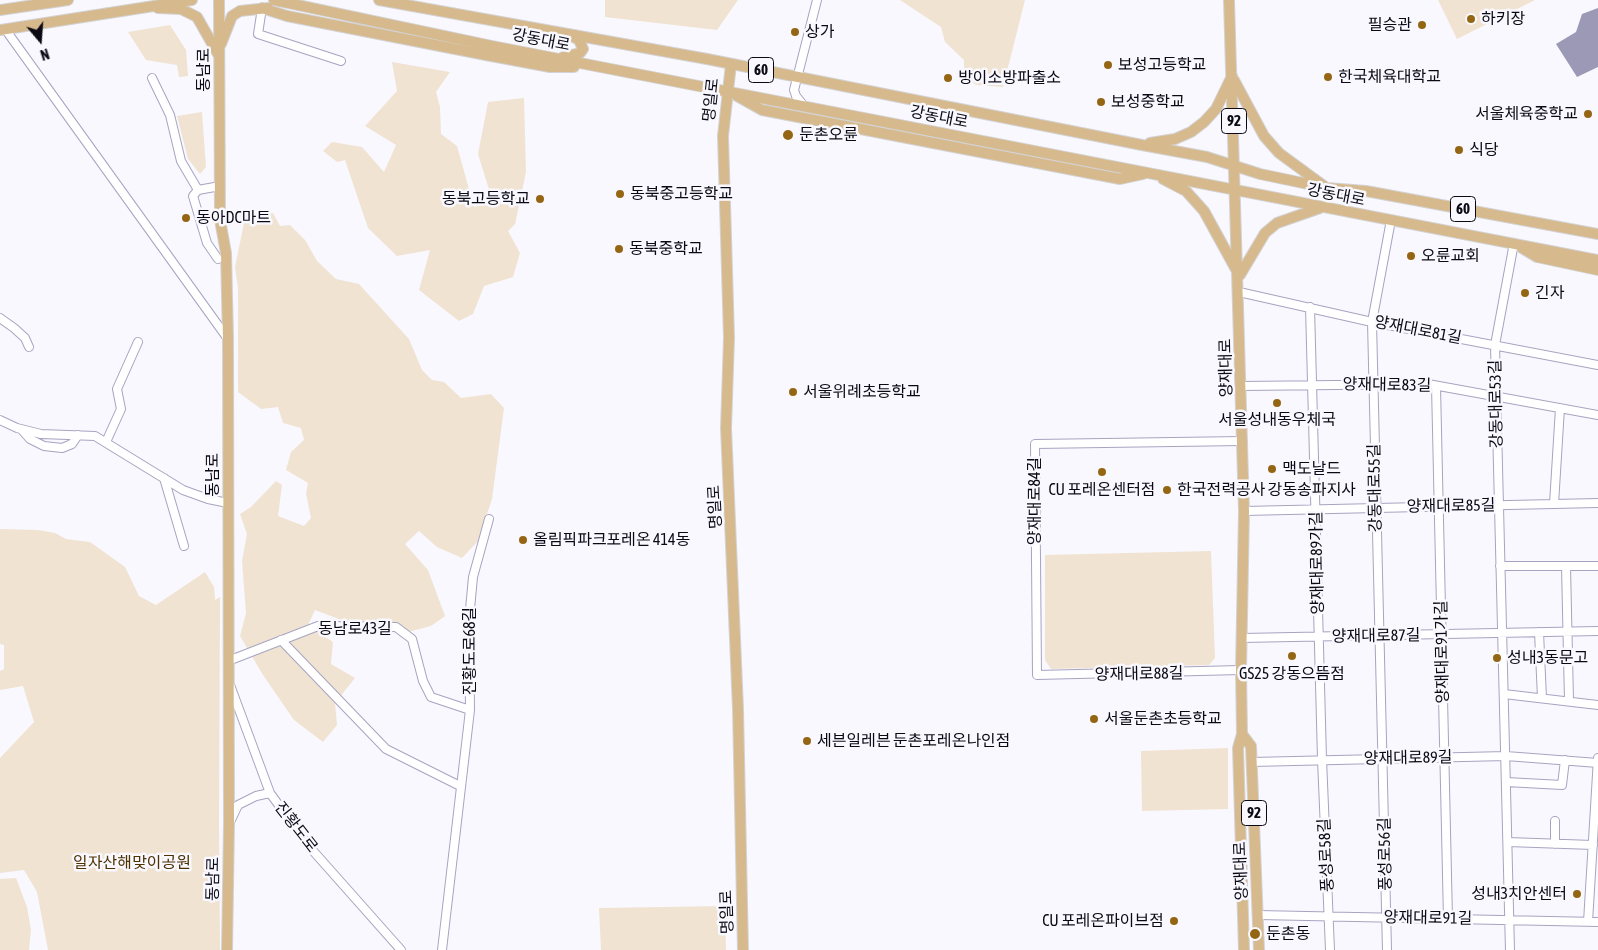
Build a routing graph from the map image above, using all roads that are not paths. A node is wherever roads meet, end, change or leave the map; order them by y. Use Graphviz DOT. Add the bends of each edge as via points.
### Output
graph roads {
  1 [pos="68,0"];
  2 [pos="192,0"];
  3 [pos="219,0"];
  4 [pos="274,0"];
  5 [pos="379,0"];
  6 [pos="817,0"];
  7 [pos="1229,0"];
  8 [pos="146,6"];
  9 [pos="308,7"];
  10 [pos="262,8"];
  11 [pos="0,10"];
  12 [pos="2,29"];
  13 [pos="570,34"];
  14 [pos="219,52"];
  15 [pos="554,58"];
  16 [pos="341,61"];
  17 [pos="731,64"];
  18 [pos="600,67"];
  19 [pos="1232,75"];
  20 [pos="152,78"];
  21 [pos="799,78"];
  22 [pos="727,91"];
  23 [pos="804,106"];
  24 [pos="1142,145"];
  25 [pos="1235,166"];
  26 [pos="1149,173"];
  27 [pos="220,186"];
  28 [pos="1327,188"];
  29 [pos="198,190"];
  30 [pos="1236,190"];
  31 [pos="1321,208"];
  32 [pos="1391,220"];
  33 [pos="1598,234"];
  34 [pos="1514,243"];
  35 [pos="218,259"];
  36 [pos="1598,260"];
  37 [pos="1598,270"];
  38 [pos="1239,276"];
  39 [pos="1240,292"];
  40 [pos="1310,307"];
  41 [pos="0,318"];
  42 [pos="1372,322"];
  43 [pos="228,339"];
  44 [pos="138,342"];
  45 [pos="1495,345"];
  46 [pos="29,347"];
  47 [pos="1598,364"];
  48 [pos="1312,385"];
  49 [pos="1373,385"];
  50 [pos="1242,386"];
  51 [pos="1436,386"];
  52 [pos="1496,396"];
  53 [pos="1560,408"];
  54 [pos="1598,415"];
  55 [pos="0,420"];
  56 [pos="0,425"];
  57 [pos="10,425"];
  58 [pos="22,430"];
  59 [pos="78,435"];
  60 [pos="1243,441"];
  61 [pos="106,442"];
  62 [pos="164,478"];
  63 [pos="228,503"];
  64 [pos="1598,503"];
  65 [pos="1498,504"];
  66 [pos="1554,504"];
  67 [pos="1439,506"];
  68 [pos="1376,508"];
  69 [pos="1315,509"];
  70 [pos="1244,510"];
  71 [pos="489,518"];
  72 [pos="184,546"];
  73 [pos="1500,566"];
  74 [pos="1566,566"];
  75 [pos="1598,566"];
  76 [pos="1598,631"];
  77 [pos="1539,632"];
  78 [pos="1569,632"];
  79 [pos="1503,633"];
  80 [pos="1442,634"];
  81 [pos="1380,636"];
  82 [pos="1318,637"];
  83 [pos="1242,638"];
  84 [pos="281,640"];
  85 [pos="228,661"];
  86 [pos="1241,670"];
  87 [pos="1037,675"];
  88 [pos="229,681"];
  89 [pos="1504,694"];
  90 [pos="1542,698"];
  91 [pos="1569,701"];
  92 [pos="1598,705"];
  93 [pos="470,710"];
  94 [pos="1242,734"];
  95 [pos="1506,756"];
  96 [pos="1445,757"];
  97 [pos="1382,758"];
  98 [pos="1598,758"];
  99 [pos="1322,759"];
  100 [pos="1564,760"];
  101 [pos="1252,762"];
  102 [pos="1598,763"];
  103 [pos="1506,782"];
  104 [pos="460,786"];
  105 [pos="270,793"];
  106 [pos="1555,821"];
  107 [pos="229,824"];
  108 [pos="1508,842"];
  109 [pos="1555,844"];
  110 [pos="1593,846"];
  111 [pos="1258,915"];
  112 [pos="1329,916"];
  113 [pos="1386,917"];
  114 [pos="1448,919"];
  115 [pos="1510,920"];
  116 [pos="1588,922"];
  117 [pos="1598,922"];
  118 [pos="227,950"];
  119 [pos="401,950"];
  120 [pos="442,950"];
  121 [pos="743,950"];
  122 [pos="1244,950"];
  123 [pos="1259,950"];
  124 [pos="1330,950"];
  125 [pos="1388,950"];
  126 [pos="1510,950"];
  1 -- 11 [label="main road"];
  2 -- 8 [label="main road"];
  3 -- 14 [label="main road, 동남로"];
  4 -- 9 [label="main road, 강동대로 / 60"];
  5 -- 13 [label="main road, 강동대로 / 60"];
  6 -- 21 [label="street"];
  7 -- 19 [label="main road, 양재대로 / 92"];
  8 -- 12 [label="main road"];
  8 -- 14 [label="main road" via="181,9 197,17"];
  9 -- 10 [label="main road"];
  9 -- 15 [label="main road, 강동대로 / 60"];
  10 -- 14 [label="main road" via="240,10 232,16"];
  10 -- 16 [label="street" via="258,34"];
  10 -- 18 [label="main road" via="287,16 550,66"];
  12 -- 43 [label="street"];
  13 -- 15 [label="main road" via="582,44 580,54"];
  13 -- 17 [label="main road, 강동대로 / 60"];
  14 -- 27 [label="main road, 동남로"];
  15 -- 18 [label="main road, 강동대로 / 60"];
  17 -- 21 [label="main road, 강동대로 / 60"];
  17 -- 22 [label="main road, 명일로"];
  18 -- 22 [label="main road, 강동대로 / 60"];
  19 -- 24 [label="main road" via="1216,109 1191,132 1175,139"];
  19 -- 25 [label="main road, 양재대로 / 92"];
  19 -- 28 [label="main road" via="1264,136 1279,153"];
  20 -- 29 [label="street" via="170,115 180,161"];
  21 -- 23 [label="street" via="794,90"];
  21 -- 24 [label="main road, 강동대로 / 60"];
  22 -- 23 [label="main road, 강동대로 / 60"];
  22 -- 26 [label="main road" via="762,110 1120,179"];
  22 -- 121 [label="main road, 명일로" via="723,136 729,338 726,428 738,710"];
  23 -- 26 [label="main road, 강동대로 / 60"];
  24 -- 25 [label="main road, 강동대로 / 60"];
  25 -- 28 [label="main road, 강동대로 / 60"];
  25 -- 30 [label="main road, 양재대로 / 92"];
  26 -- 30 [label="main road, 강동대로 / 60"];
  26 -- 38 [label="main road" via="1186,191 1204,211"];
  27 -- 29 [label="street"];
  27 -- 43 [label="main road, 동남로"];
  28 -- 33 [label="main road, 강동대로 / 60" via="1366,191"];
  29 -- 35 [label="street" via="193,196 207,243"];
  30 -- 31 [label="main road, 강동대로 / 60"];
  30 -- 38 [label="main road, 양재대로 / 92"];
  31 -- 32 [label="main road, 강동대로 / 60"];
  31 -- 38 [label="main road" via="1277,223 1265,233"];
  32 -- 34 [label="main road, 강동대로 / 60"];
  32 -- 42 [label="street, 강동대로55길"];
  34 -- 36 [label="main road, 강동대로 / 60"];
  34 -- 37 [label="main road" via="1537,257"];
  34 -- 45 [label="street, 강동대로53길"];
  38 -- 39 [label="main road, 양재대로 / 92"];
  39 -- 40 [label="street, 양재대로81길"];
  39 -- 50 [label="main road, 양재대로 / 92"];
  40 -- 42 [label="street, 양재대로81길"];
  40 -- 48 [label="street, 양재대로89가길"];
  41 -- 46 [label="street" via="25,338"];
  42 -- 45 [label="street, 양재대로81길"];
  42 -- 49 [label="street, 강동대로55길"];
  43 -- 63 [label="main road, 동남로"];
  44 -- 61 [label="street" via="117,389 121,409"];
  45 -- 47 [label="street, 양재대로81길"];
  45 -- 52 [label="street, 강동대로53길"];
  48 -- 49 [label="street, 양재대로83길"];
  48 -- 50 [label="street, 양재대로83길"];
  48 -- 69 [label="street, 양재대로89가길"];
  49 -- 51 [label="street, 양재대로83길"];
  49 -- 68 [label="street, 강동대로55길"];
  50 -- 60 [label="main road, 양재대로 / 92"];
  51 -- 52 [label="street, 양재대로83길"];
  51 -- 67 [label="street, 양재대로91가길"];
  52 -- 53 [label="street, 양재대로83길"];
  52 -- 65 [label="street, 강동대로53길"];
  53 -- 54 [label="street, 양재대로83길"];
  53 -- 66 [label="street"];
  55 -- 57 [label="street"];
  56 -- 57 [label="street"];
  57 -- 58 [label="street"];
  58 -- 59 [label="street"];
  58 -- 59 [label="street" via="30,439 44,446 62,448 72,444"];
  59 -- 61 [label="street" via="95,436"];
  60 -- 70 [label="main road, 양재대로 / 92"];
  60 -- 87 [label="street, 양재대로84길" via="1035,444"];
  61 -- 62 [label="street"];
  62 -- 63 [label="street" via="183,490"];
  62 -- 72 [label="street"];
  63 -- 85 [label="main road, 동남로"];
  64 -- 66 [label="street, 양재대로85길"];
  65 -- 66 [label="street, 양재대로85길"];
  65 -- 67 [label="street, 양재대로85길"];
  65 -- 73 [label="street, 강동대로53길"];
  67 -- 68 [label="street, 양재대로85길"];
  67 -- 80 [label="street, 양재대로91가길"];
  68 -- 69 [label="street, 양재대로85길"];
  68 -- 81 [label="street, 강동대로55길"];
  69 -- 70 [label="street, 양재대로85길"];
  69 -- 82 [label="street, 양재대로89가길"];
  70 -- 83 [label="main road, 양재대로 / 92"];
  71 -- 93 [label="street, 진황도로68길" via="473,577 469,620"];
  73 -- 74 [label="street"];
  73 -- 79 [label="street, 강동대로53길"];
  74 -- 75 [label="street"];
  74 -- 78 [label="street"];
  76 -- 78 [label="street, 양재대로87길"];
  77 -- 78 [label="street, 양재대로87길"];
  77 -- 79 [label="street, 양재대로87길"];
  77 -- 90 [label="street"];
  78 -- 91 [label="street"];
  79 -- 80 [label="street, 양재대로87길"];
  79 -- 89 [label="street, 강동대로53길"];
  80 -- 81 [label="street, 양재대로87길"];
  80 -- 96 [label="street, 양재대로91가길"];
  81 -- 82 [label="street, 양재대로87길"];
  81 -- 97 [label="street, 강동대로55길"];
  82 -- 83 [label="street, 양재대로87길"];
  82 -- 99 [label="street, 양재대로89가길"];
  83 -- 86 [label="main road, 양재대로 / 92"];
  84 -- 85 [label="street, 동남로43길"];
  84 -- 93 [label="street, 동남로43길" via="318,626 396,627 412,639 422,681 431,697"];
  84 -- 104 [label="street" via="386,749"];
  85 -- 88 [label="main road, 동남로"];
  86 -- 87 [label="street, 양재대로88길"];
  86 -- 94 [label="main road, 양재대로 / 92"];
  88 -- 105 [label="street, 진황도로"];
  88 -- 107 [label="main road, 동남로"];
  89 -- 90 [label="street"];
  89 -- 95 [label="street, 강동대로53길"];
  90 -- 91 [label="street"];
  91 -- 92 [label="street"];
  93 -- 104 [label="street, 진황도로68길"];
  94 -- 101 [label="main road, 양재대로 / 92" via="1251,746"];
  94 -- 122 [label="main road, 양재대로 / 92" via="1238,748"];
  95 -- 96 [label="street, 양재대로89길"];
  95 -- 100 [label="street, 양재대로89길"];
  95 -- 103 [label="street, 강동대로53길"];
  96 -- 97 [label="street, 양재대로89길"];
  96 -- 114 [label="street, 양재대로91가길"];
  97 -- 99 [label="street, 양재대로89길"];
  97 -- 113 [label="street, 풍성로56길"];
  98 -- 102 [label="street"];
  99 -- 101 [label="street, 양재대로89길"];
  99 -- 112 [label="street, 풍성로58길"];
  100 -- 102 [label="street, 양재대로89길"];
  100 -- 103 [label="street" via="1562,785"];
  101 -- 111 [label="main road, 양재대로 / 92"];
  102 -- 110 [label="street"];
  103 -- 108 [label="street, 강동대로53길"];
  104 -- 120 [label="street, 진황도로68길"];
  105 -- 107 [label="street" via="238,805"];
  105 -- 119 [label="street, 진황도로" via="307,844"];
  106 -- 109 [label="street"];
  107 -- 118 [label="main road, 동남로"];
  108 -- 109 [label="street"];
  108 -- 115 [label="street, 강동대로53길"];
  109 -- 110 [label="street"];
  110 -- 116 [label="street"];
  111 -- 112 [label="street, 양재대로91길"];
  111 -- 123 [label="main road, 양재대로 / 92"];
  112 -- 113 [label="street, 양재대로91길"];
  112 -- 124 [label="street, 풍성로58길"];
  113 -- 114 [label="street, 양재대로91길"];
  113 -- 125 [label="street, 풍성로56길"];
  114 -- 115 [label="street, 양재대로91길"];
  115 -- 116 [label="street, 양재대로91길"];
  115 -- 126 [label="street, 강동대로53길"];
  116 -- 117 [label="street, 양재대로91길"];
}
